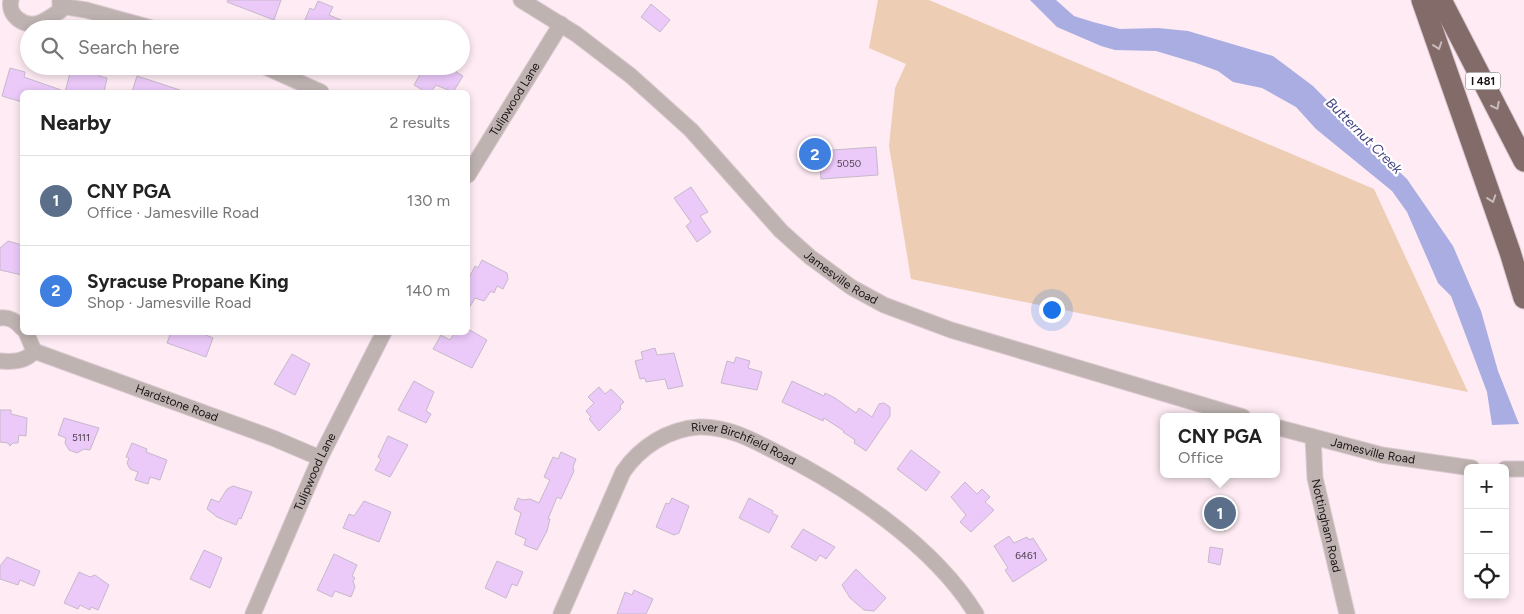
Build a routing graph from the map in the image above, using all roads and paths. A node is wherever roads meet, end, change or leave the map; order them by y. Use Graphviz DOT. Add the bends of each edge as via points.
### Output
graph roads {
  1 [pos="11,0"];
  2 [pos="521,0"];
  3 [pos="1422,0"];
  4 [pos="1442,0"];
  5 [pos="61,3"];
  6 [pos="20,20"];
  7 [pos="45,20"];
  8 [pos="122,20"];
  9 [pos="561,24"];
  10 [pos="283,75"];
  11 [pos="317,90"];
  12 [pos="1524,161"];
  13 [pos="470,172"];
  14 [pos="1524,298"];
  15 [pos="0,318"];
  16 [pos="20,326"];
  17 [pos="27,335"];
  18 [pos="382,335"];
  19 [pos="34,351"];
  20 [pos="0,361"];
  21 [pos="1230,413"];
  22 [pos="1280,427"];
  23 [pos="1313,438"];
  24 [pos="320,458"];
  25 [pos="1464,467"];
  26 [pos="1509,469"];
  27 [pos="1524,470"];
  28 [pos="253,614"];
  29 [pos="561,614"];
  30 [pos="976,614"];
  31 [pos="1347,614"];
  1 -- 6 [label="street" via="9,6"];
  2 -- 9 [label="street, Jamesville Road"];
  3 -- 14 [label="highway, one-way"];
  4 -- 12 [label="highway, I 481, one-way"];
  5 -- 7 [label="street" via="60,11"];
  5 -- 8 [label="street"];
  9 -- 13 [label="street, Tulipwood Lane"];
  9 -- 21 [label="street, Jamesville Road" via="631,76 690,130 781,231 851,287 884,305 951,330"];
  10 -- 11 [label="street"];
  15 -- 16 [label="street"];
  17 -- 19 [label="street"];
  18 -- 24 [label="street, Tulipwood Lane"];
  19 -- 20 [label="street" via="16,362"];
  19 -- 24 [label="street, Hardstone Road"];
  22 -- 23 [label="street, Jamesville Road"];
  23 -- 25 [label="street, Jamesville Road" via="1382,455"];
  23 -- 31 [label="street, Nottingham Road" via="1315,478"];
  24 -- 28 [label="street, Tulipwood Lane"];
  26 -- 27 [label="street"];
  29 -- 30 [label="street, River Birchfield Road" via="623,472 632,459 657,440 677,431 699,427 724,430 748,438 800,464 861,502 894,526 949,578"];
}
